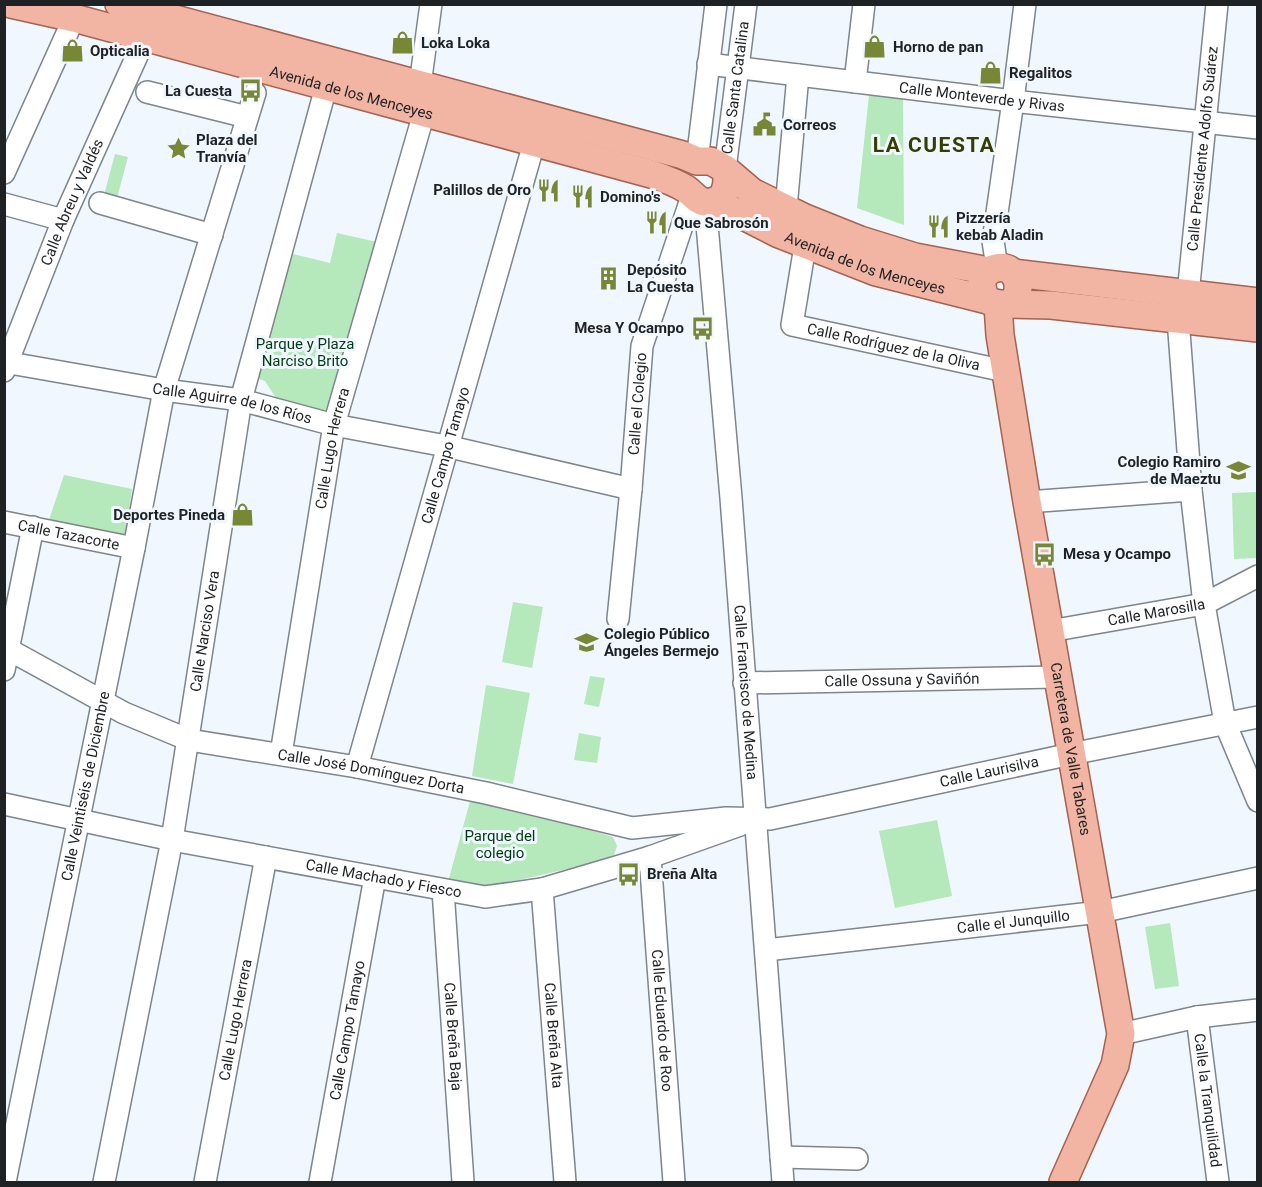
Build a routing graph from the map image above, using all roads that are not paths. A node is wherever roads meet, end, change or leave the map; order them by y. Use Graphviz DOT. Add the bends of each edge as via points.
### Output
graph roads {
  1 [pos="11,4"];
  2 [pos="119,4"];
  3 [pos="431,4"];
  4 [pos="716,4"];
  5 [pos="746,4"];
  6 [pos="864,4"];
  7 [pos="1025,4"];
  8 [pos="1217,4"];
  9 [pos="74,18"];
  10 [pos="146,38"];
  11 [pos="708,64"];
  12 [pos="739,68"];
  13 [pos="798,75"];
  14 [pos="855,82"];
  15 [pos="420,85"];
  16 [pos="326,87"];
  17 [pos="147,92"];
  18 [pos="255,93"];
  19 [pos="1013,101"];
  20 [pos="424,113"];
  21 [pos="247,117"];
  22 [pos="1206,122"];
  23 [pos="1257,128"];
  24 [pos="534,143"];
  25 [pos="698,161"];
  26 [pos="725,169"];
  27 [pos="4,173"];
  28 [pos="700,198"];
  29 [pos="100,203"];
  30 [pos="4,204"];
  31 [pos="786,208"];
  32 [pos="63,220"];
  33 [pos="212,235"];
  34 [pos="805,246"];
  35 [pos="1000,270"];
  36 [pos="1188,294"];
  37 [pos="1257,302"];
  38 [pos="998,303"];
  39 [pos="1179,319"];
  40 [pos="1257,328"];
  41 [pos="5,365"];
  42 [pos="1005,371"];
  43 [pos="164,390"];
  44 [pos="241,400"];
  45 [pos="334,425"];
  46 [pos="446,446"];
  47 [pos="632,489"];
  48 [pos="1191,490"];
  49 [pos="1027,502"];
  50 [pos="4,522"];
  51 [pos="33,527"];
  52 [pos="134,548"];
  53 [pos="1257,576"];
  54 [pos="1204,604"];
  55 [pos="618,619"];
  56 [pos="1050,631"];
  57 [pos="6,648"];
  58 [pos="4,670"];
  59 [pos="1058,676"];
  60 [pos="744,683"];
  61 [pos="101,700"];
  62 [pos="1257,717"];
  63 [pos="1226,723"];
  64 [pos="189,740"];
  65 [pos="281,754"];
  66 [pos="1071,754"];
  67 [pos="357,767"];
  68 [pos="1257,801"];
  69 [pos="4,804"];
  70 [pos="756,820"];
  71 [pos="78,821"];
  72 [pos="632,828"];
  73 [pos="172,840"];
  74 [pos="266,857"];
  75 [pos="642,859"];
  76 [pos="375,877"];
  77 [pos="1257,878"];
  78 [pos="542,889"];
  79 [pos="442,891"];
  80 [pos="1100,912"];
  81 [pos="766,950"];
  82 [pos="1257,1010"];
  83 [pos="1197,1017"];
  84 [pos="1121,1034"];
  85 [pos="781,1157"];
  86 [pos="857,1159"];
  87 [pos="5,1182"];
  88 [pos="104,1182"];
  89 [pos="205,1182"];
  90 [pos="320,1182"];
  91 [pos="463,1182"];
  92 [pos="565,1182"];
  93 [pos="674,1182"];
  94 [pos="783,1182"];
  95 [pos="1063,1182"];
  96 [pos="1218,1182"];
  1 -- 9 [label="main road, Avenida de los Menceyes"];
  2 -- 15 [label="main road, Avenida de los Menceyes"];
  3 -- 15 [label="street"];
  4 -- 11 [label="street, Calle Santa Catalina"];
  5 -- 12 [label="street, Calle Santa Catalina"];
  6 -- 14 [label="street"];
  7 -- 19 [label="street"];
  8 -- 22 [label="street, Calle Presidente Adolfo Suárez"];
  9 -- 10 [label="main road, Avenida de los Menceyes"];
  9 -- 27 [label="street"];
  10 -- 16 [label="main road, Avenida de los Menceyes"];
  10 -- 32 [label="street, Calle Abreu y Valdés"];
  11 -- 12 [label="street, Calle Monteverde y Rivas"];
  11 -- 25 [label="street, Calle Santa Catalina"];
  12 -- 13 [label="street, Calle Monteverde y Rivas"];
  12 -- 26 [label="street, Calle Santa Catalina"];
  13 -- 14 [label="street, Calle Monteverde y Rivas"];
  13 -- 31 [label="street"];
  14 -- 19 [label="street, Calle Monteverde y Rivas"];
  15 -- 25 [label="main road, Avenida de los Menceyes"];
  16 -- 20 [label="main road, Avenida de los Menceyes"];
  16 -- 44 [label="street, Calle Narciso Vera"];
  17 -- 21 [label="street"];
  18 -- 21 [label="street, Calle Veintiséis de Diciembre"];
  19 -- 22 [label="street, Calle Monteverde y Rivas"];
  19 -- 35 [label="street" via="993,241"];
  20 -- 24 [label="main road, Avenida de los Menceyes"];
  20 -- 45 [label="street, Calle Lugo Herrera"];
  21 -- 33 [label="street, Calle Veintiséis de Diciembre"];
  22 -- 23 [label="street, Calle Monteverde y Rivas"];
  22 -- 36 [label="street, Calle Presidente Adolfo Suárez"];
  24 -- 28 [label="main road, Avenida de los Menceyes" via="651,174"];
  24 -- 46 [label="street, Calle Campo Tamayo"];
  25 -- 26 [label="main road" via="711,161"];
  25 -- 28 [label="main road" via="687,179"];
  26 -- 28 [label="main road" via="728,187 723,195"];
  26 -- 31 [label="main road, Avenida de los Menceyes" via="752,192"];
  28 -- 34 [label="main road, Avenida de los Menceyes"];
  28 -- 47 [label="street, Calle el Colegio" via="642,346"];
  28 -- 60 [label="street, Calle Francisco de Medina" via="731,498"];
  29 -- 33 [label="street"];
  30 -- 32 [label="street"];
  31 -- 35 [label="main road, Avenida de los Menceyes" via="860,240 915,257"];
  32 -- 41 [label="street, Calle Abreu y Valdés"];
  33 -- 43 [label="street, Calle Veintiséis de Diciembre"];
  34 -- 38 [label="main road, Avenida de los Menceyes" via="876,272"];
  34 -- 42 [label="street, Calle Rodríguez de la Oliva" via="792,325"];
  35 -- 36 [label="main road, Avenida de los Menceyes"];
  35 -- 38 [label="main road, Carretera de Valle Tabares" via="982,279 981,292"];
  36 -- 37 [label="main road, Avenida de los Menceyes"];
  38 -- 39 [label="main road, Avenida de los Menceyes"];
  38 -- 42 [label="main road, Carretera de Valle Tabares"];
  39 -- 40 [label="main road, Avenida de los Menceyes"];
  39 -- 48 [label="street"];
  41 -- 43 [label="street, Calle Aguirre de los Ríos"];
  42 -- 49 [label="main road, Carretera de Valle Tabares"];
  43 -- 44 [label="street, Calle Aguirre de los Ríos"];
  43 -- 52 [label="street, Calle Veintiséis de Diciembre"];
  44 -- 45 [label="street, Calle Aguirre de los Ríos"];
  44 -- 64 [label="street, Calle Narciso Vera"];
  45 -- 46 [label="street, Calle Aguirre de los Ríos"];
  45 -- 65 [label="street, Calle Lugo Herrera"];
  46 -- 47 [label="street, Calle Aguirre de los Ríos"];
  46 -- 67 [label="street, Calle Campo Tamayo"];
  47 -- 55 [label="street, Calle el Colegio"];
  48 -- 49 [label="street"];
  48 -- 54 [label="street"];
  49 -- 56 [label="main road, Carretera de Valle Tabares"];
  50 -- 51 [label="street, Calle Tazacorte"];
  51 -- 52 [label="street, Calle Tazacorte"];
  51 -- 57 [label="street"];
  52 -- 61 [label="street, Calle Veintiséis de Diciembre"];
  53 -- 54 [label="street, Calle Marosilla"];
  54 -- 56 [label="street, Calle Marosilla"];
  54 -- 63 [label="street"];
  56 -- 59 [label="main road, Carretera de Valle Tabares"];
  57 -- 58 [label="street"];
  57 -- 61 [label="street, Calle José Domínguez Dorta"];
  59 -- 60 [label="street, Calle Ossuna y Saviñón"];
  59 -- 66 [label="main road, Carretera de Valle Tabares"];
  60 -- 70 [label="street, Calle Francisco de Medina"];
  61 -- 64 [label="street, Calle José Domínguez Dorta"];
  61 -- 71 [label="street, Calle Veintiséis de Diciembre"];
  62 -- 63 [label="street, Calle Laurisilva"];
  63 -- 66 [label="street, Calle Laurisilva"];
  63 -- 68 [label="street"];
  64 -- 65 [label="street, Calle José Domínguez Dorta"];
  64 -- 73 [label="street, Calle Narciso Vera"];
  65 -- 67 [label="street, Calle José Domínguez Dorta"];
  66 -- 70 [label="street, Calle Laurisilva"];
  66 -- 80 [label="main road, Carretera de Valle Tabares"];
  67 -- 72 [label="street, Calle José Domínguez Dorta"];
  69 -- 71 [label="street, Calle Machado y Fiesco"];
  70 -- 72 [label="street, Calle José Domínguez Dorta" via="726,818"];
  70 -- 75 [label="street, Calle Machado y Fiesco"];
  70 -- 81 [label="street, Calle Francisco de Medina"];
  71 -- 73 [label="street, Calle Machado y Fiesco"];
  71 -- 87 [label="street, Calle Veintiséis de Diciembre"];
  72 -- 75 [label="street, Calle Eduardo de Roo"];
  73 -- 74 [label="street, Calle Machado y Fiesco"];
  73 -- 88 [label="street, Calle Narciso Vera"];
  74 -- 76 [label="street, Calle Machado y Fiesco"];
  74 -- 89 [label="street, Calle Lugo Herrera"];
  75 -- 78 [label="street, Calle Machado y Fiesco"];
  75 -- 93 [label="street, Calle Eduardo de Roo"];
  76 -- 79 [label="street, Calle Machado y Fiesco"];
  76 -- 90 [label="street, Calle Campo Tamayo"];
  77 -- 80 [label="street, Calle el Junquillo"];
  78 -- 79 [label="street, Calle Machado y Fiesco" via="485,897"];
  78 -- 92 [label="street, Calle Breña Alta"];
  79 -- 91 [label="street, Calle Breña Baja"];
  80 -- 81 [label="street, Calle el Junquillo"];
  80 -- 84 [label="main road, Carretera de Valle Tabares"];
  81 -- 85 [label="street, Calle Francisco de Medina"];
  82 -- 83 [label="street"];
  83 -- 84 [label="street"];
  83 -- 96 [label="street, Calle la Tranquilidad"];
  84 -- 95 [label="main road, Carretera de Valle Tabares" via="1115,1065"];
  85 -- 86 [label="street"];
  85 -- 94 [label="street, Calle Francisco de Medina"];
}
